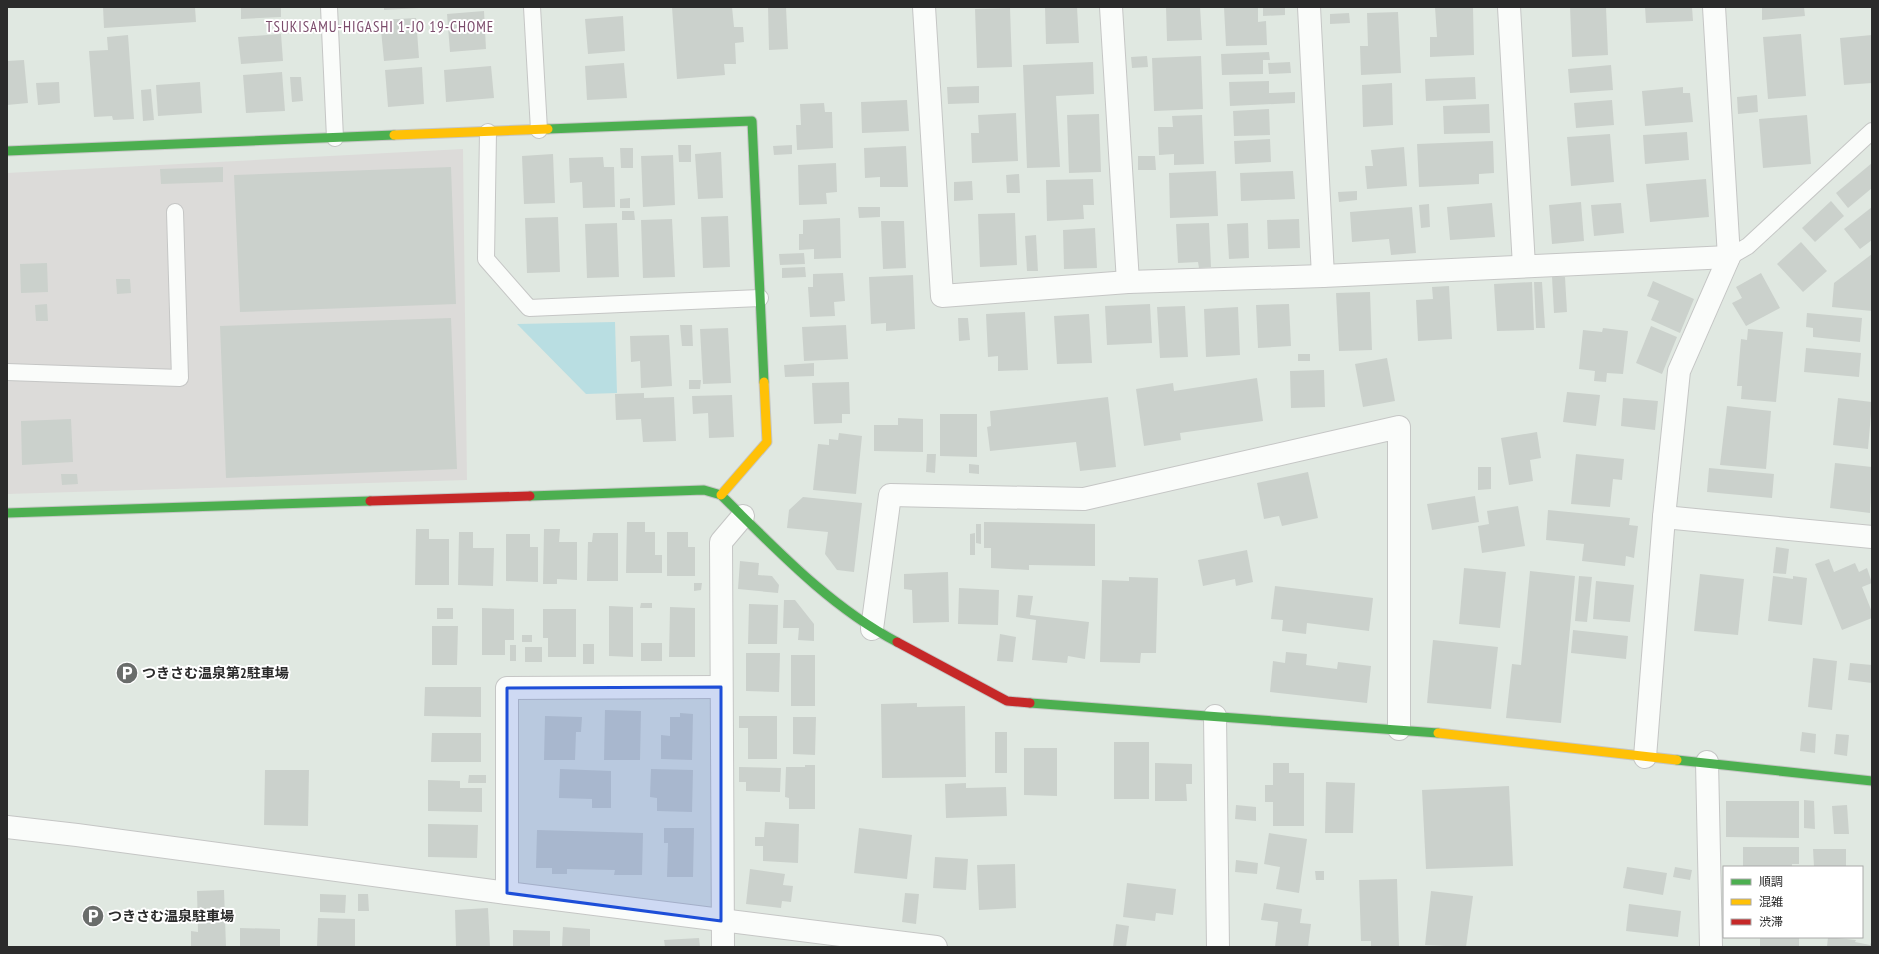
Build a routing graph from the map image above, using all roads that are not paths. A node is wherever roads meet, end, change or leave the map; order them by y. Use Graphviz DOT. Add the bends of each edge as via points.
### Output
graph roads {
  1 [pos="329,7"];
  2 [pos="532,7"];
  3 [pos="924,7"];
  4 [pos="1111,7"];
  5 [pos="1309,7"];
  6 [pos="1509,7"];
  7 [pos="1714,7"];
  8 [pos="539,130"];
  9 [pos="1872,131"];
  10 [pos="488,132"];
  11 [pos="335,138"];
  12 [pos="7,151"];
  13 [pos="175,212"];
  14 [pos="1729,257"];
  15 [pos="1524,266"];
  16 [pos="1323,276"];
  17 [pos="1128,282"];
  18 [pos="760,298"];
  19 [pos="7,372"];
  20 [pos="721,495"];
  21 [pos="7,513"];
  22 [pos="743,516"];
  23 [pos="1664,516"];
  24 [pos="1872,537"];
  25 [pos="872,629"];
  26 [pos="721,687"];
  27 [pos="1215,716"];
  28 [pos="1398,729"];
  29 [pos="1645,757"];
  30 [pos="1708,762"];
  31 [pos="1872,781"];
  32 [pos="7,827"];
  33 [pos="507,893"];
  34 [pos="721,921"];
  35 [pos="723,947"];
  36 [pos="936,947"];
  37 [pos="1218,947"];
  38 [pos="1711,947"];
  1 -- 11 [label="lane"];
  2 -- 8 [label="lane"];
  3 -- 17 [label="street" via="942,296"];
  4 -- 17 [label="street"];
  5 -- 16 [label="street"];
  6 -- 15 [label="street"];
  7 -- 14 [label="street"];
  8 -- 10 [label="street"];
  8 -- 18 [label="street" via="752,121"];
  9 -- 14 [label="lane" via="1748,246"];
  10 -- 11 [label="street"];
  10 -- 18 [label="lane" via="486,259 529,308"];
  11 -- 12 [label="street"];
  13 -- 19 [label="lane" via="180,378"];
  14 -- 15 [label="street"];
  14 -- 23 [label="street" via="1679,371"];
  15 -- 16 [label="street"];
  16 -- 17 [label="street"];
  18 -- 20 [label="street" via="767,442"];
  20 -- 21 [label="street" via="704,490"];
  20 -- 22 [label="street"];
  22 -- 25 [label="street" via="806,578"];
  22 -- 26 [label="street" via="721,542"];
  23 -- 24 [label="street"];
  23 -- 29 [label="street"];
  25 -- 27 [label="street" via="1008,701"];
  25 -- 28 [label="street" via="890,495 1084,499 1399,427"];
  26 -- 33 [label="street" via="507,688"];
  26 -- 34 [label="street"];
  27 -- 28 [label="street"];
  27 -- 37 [label="street"];
  28 -- 29 [label="street"];
  29 -- 30 [label="street"];
  30 -- 31 [label="street"];
  30 -- 38 [label="street"];
  32 -- 33 [label="street"];
  33 -- 34 [label="street"];
  34 -- 35 [label="street"];
  34 -- 36 [label="street"];
}
